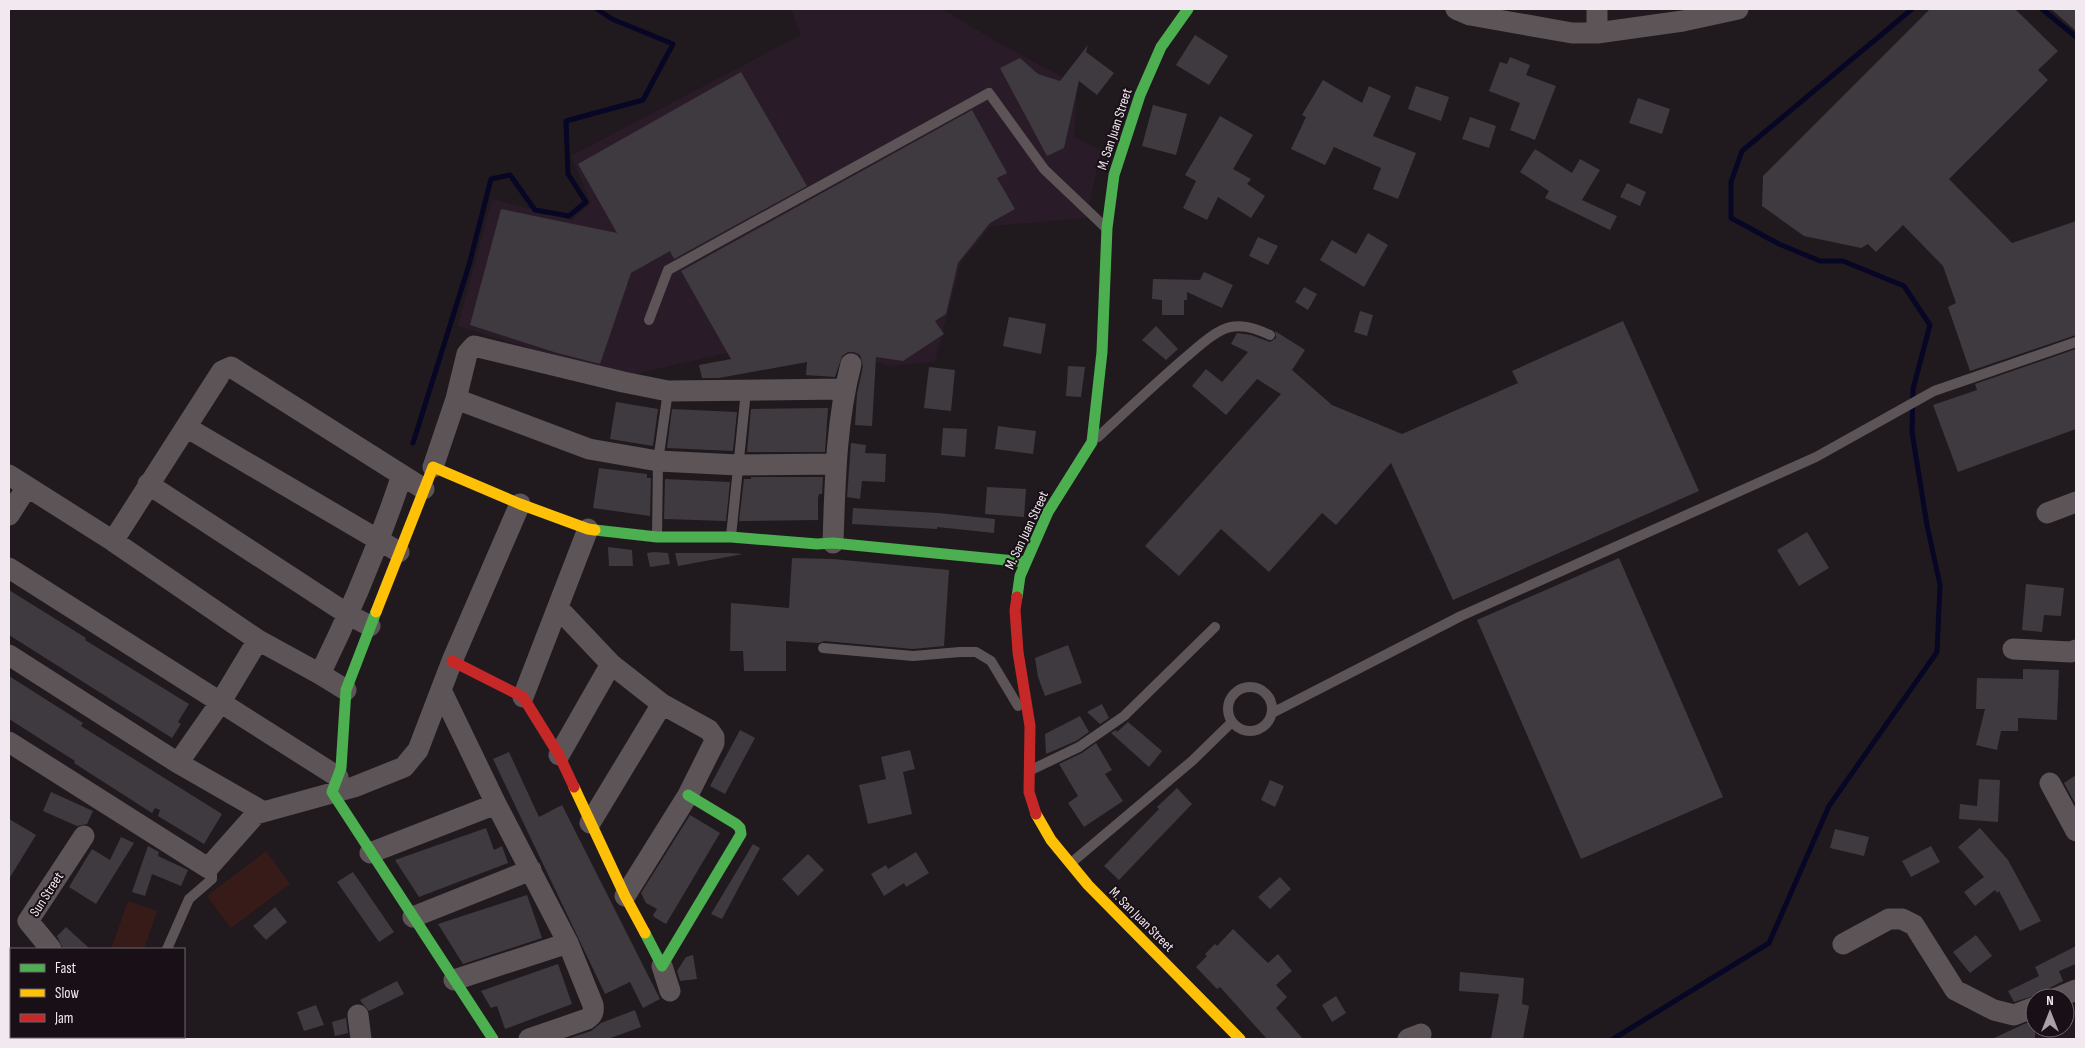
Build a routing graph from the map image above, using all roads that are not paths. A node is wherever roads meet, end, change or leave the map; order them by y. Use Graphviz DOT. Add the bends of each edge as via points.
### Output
graph roads {
  1 [pos="1188,9"];
  2 [pos="1456,9"];
  3 [pos="1598,9"];
  4 [pos="1738,9"];
  5 [pos="1598,33"];
  6 [pos="1107,228"];
  7 [pos="649,320"];
  8 [pos="1270,335"];
  9 [pos="2076,342"];
  10 [pos="851,364"];
  11 [pos="845,388"];
  12 [pos="668,390"];
  13 [pos="746,390"];
  14 [pos="456,399"];
  15 [pos="186,427"];
  16 [pos="1092,442"];
  17 [pos="658,461"];
  18 [pos="835,464"];
  19 [pos="738,465"];
  20 [pos="433,467"];
  21 [pos="9,475"];
  22 [pos="402,475"];
  23 [pos="148,484"];
  24 [pos="27,487"];
  25 [pos="424,489"];
  26 [pos="2076,502"];
  27 [pos="520,504"];
  28 [pos="2047,513"];
  29 [pos="9,515"];
  30 [pos="588,529"];
  31 [pos="657,537"];
  32 [pos="731,537"];
  33 [pos="380,540"];
  34 [pos="113,541"];
  35 [pos="833,542"];
  36 [pos="400,552"];
  37 [pos="1026,562"];
  38 [pos="9,568"];
  39 [pos="558,608"];
  40 [pos="349,615"];
  41 [pos="370,626"];
  42 [pos="1215,627"];
  43 [pos="258,640"];
  44 [pos="823,648"];
  45 [pos="2014,650"];
  46 [pos="2076,650"];
  47 [pos="9,654"];
  48 [pos="452,661"];
  49 [pos="611,664"];
  50 [pos="320,674"];
  51 [pos="346,690"];
  52 [pos="441,690"];
  53 [pos="523,697"];
  54 [pos="220,703"];
  55 [pos="662,704"];
  56 [pos="1272,713"];
  57 [pos="1232,722"];
  58 [pos="1030,726"];
  59 [pos="9,742"];
  60 [pos="559,755"];
  61 [pos="178,763"];
  62 [pos="1028,772"];
  63 [pos="2050,783"];
  64 [pos="335,785"];
  65 [pos="688,795"];
  66 [pos="496,804"];
  67 [pos="262,811"];
  68 [pos="590,822"];
  69 [pos="2076,830"];
  70 [pos="84,836"];
  71 [pos="370,854"];
  72 [pos="1070,864"];
  73 [pos="208,868"];
  74 [pos="530,870"];
  75 [pos="625,896"];
  76 [pos="413,917"];
  77 [pos="568,944"];
  78 [pos="1843,944"];
  79 [pos="50,948"];
  80 [pos="168,948"];
  81 [pos="662,966"];
  82 [pos="454,980"];
  83 [pos="670,991"];
  84 [pos="2025,1011"];
  85 [pos="358,1015"];
  86 [pos="361,1039"];
  87 [pos="493,1039"];
  88 [pos="529,1039"];
  89 [pos="1240,1039"];
  1 -- 6 [label="street, M. San Juan Street" via="1161,48 1140,95 1114,175"];
  2 -- 5 [label="street" via="1470,15 1572,33"];
  3 -- 5 [label="street"];
  4 -- 5 [label="street" via="1683,22"];
  6 -- 7 [label="lane" via="1044,169 989,93 668,270"];
  6 -- 16 [label="street, M. San Juan Street" via="1102,352"];
  8 -- 16 [label="lane" via="1242,326 1223,329 1167,374"];
  9 -- 56 [label="lane" via="1934,391 1816,458 1461,616"];
  10 -- 11 [label="street"];
  11 -- 13 [label="street"];
  11 -- 18 [label="street"];
  12 -- 13 [label="street"];
  12 -- 14 [label="street" via="474,346 467,354"];
  12 -- 17 [label="lane"];
  13 -- 19 [label="lane"];
  14 -- 17 [label="street" via="589,449"];
  14 -- 20 [label="street"];
  15 -- 22 [label="street" via="222,371 231,367"];
  15 -- 23 [label="street"];
  15 -- 33 [label="street"];
  16 -- 37 [label="street, M. San Juan Street" via="1048,512"];
  17 -- 19 [label="street"];
  17 -- 31 [label="lane"];
  18 -- 19 [label="street"];
  18 -- 35 [label="street"];
  19 -- 32 [label="lane"];
  20 -- 25 [label="street"];
  20 -- 27 [label="street"];
  21 -- 24 [label="street"];
  22 -- 25 [label="street"];
  22 -- 33 [label="street"];
  23 -- 34 [label="street"];
  23 -- 40 [label="street"];
  24 -- 29 [label="street"];
  24 -- 34 [label="street"];
  25 -- 36 [label="street"];
  26 -- 28 [label="street"];
  27 -- 30 [label="street"];
  27 -- 48 [label="street"];
  30 -- 31 [label="street"];
  30 -- 39 [label="street"];
  31 -- 32 [label="street"];
  32 -- 35 [label="street" via="818,544"];
  33 -- 36 [label="street"];
  33 -- 40 [label="street"];
  34 -- 43 [label="street"];
  35 -- 37 [label="street"];
  36 -- 41 [label="street"];
  37 -- 58 [label="street, M. San Juan Street" via="1020,576 1015,610"];
  38 -- 54 [label="street"];
  39 -- 49 [label="street"];
  39 -- 53 [label="street"];
  40 -- 41 [label="street"];
  40 -- 50 [label="street"];
  41 -- 51 [label="street"];
  42 -- 62 [label="lane" via="1124,716 1079,747"];
  43 -- 50 [label="street"];
  43 -- 54 [label="street"];
  44 -- 58 [label="lane" via="913,656 976,652 991,661"];
  45 -- 46 [label="street"];
  47 -- 61 [label="street"];
  48 -- 52 [label="street"];
  48 -- 53 [label="street"];
  49 -- 55 [label="street"];
  49 -- 60 [label="street"];
  50 -- 51 [label="street"];
  51 -- 64 [label="street" via="342,768"];
  52 -- 64 [label="street" via="418,750 404,767 354,787"];
  52 -- 66 [label="street"];
  53 -- 60 [label="street"];
  54 -- 61 [label="street"];
  54 -- 64 [label="street"];
  55 -- 65 [label="street" via="709,730 714,737"];
  55 -- 68 [label="street"];
  56 -- 57 [label="lane" via="1269,721 1255,731 1238,728"];
  56 -- 57 [label="lane" via="1272,704 1262,690 1245,688 1231,697 1228,714"];
  57 -- 72 [label="lane" via="1192,761"];
  58 -- 62 [label="street, M. San Juan Street"];
  59 -- 73 [label="street"];
  60 -- 68 [label="street"];
  61 -- 67 [label="street"];
  62 -- 72 [label="street, M. San Juan Street" via="1029,792 1037,817"];
  63 -- 69 [label="street"];
  64 -- 67 [label="street"];
  64 -- 71 [label="street"];
  65 -- 75 [label="street"];
  65 -- 81 [label="street" via="736,824 741,834"];
  66 -- 71 [label="street"];
  66 -- 74 [label="street"];
  67 -- 73 [label="street"];
  68 -- 75 [label="street"];
  70 -- 79 [label="street, Sun Street" via="28,921"];
  71 -- 76 [label="street"];
  72 -- 89 [label="street, M. San Juan Street"];
  73 -- 80 [label="lane" via="212,879 189,899"];
  74 -- 76 [label="street"];
  74 -- 77 [label="street"];
  75 -- 81 [label="street"];
  76 -- 82 [label="street"];
  77 -- 82 [label="street"];
  77 -- 88 [label="street" via="594,1011 592,1016"];
  78 -- 84 [label="street" via="1889,919 1902,919 1914,925 1955,990 1994,1010 2014,1015"];
  81 -- 83 [label="street"];
  82 -- 87 [label="street"];
  85 -- 86 [label="street"];
}
